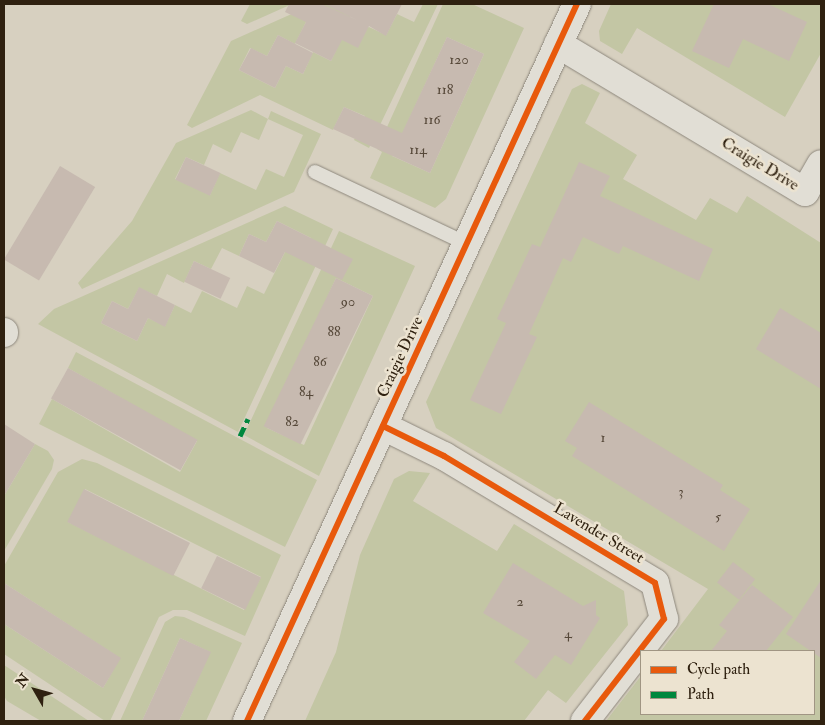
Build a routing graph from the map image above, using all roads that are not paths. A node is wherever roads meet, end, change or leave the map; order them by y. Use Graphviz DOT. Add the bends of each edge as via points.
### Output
graph roads {
  1 [pos="576,4"];
  2 [pos="558,44"];
  3 [pos="821,164"];
  4 [pos="315,172"];
  5 [pos="467,244"];
  6 [pos="383,426"];
  7 [pos="247,721"];
  8 [pos="585,721"];
  1 -- 2 [label="street, Craigie Drive"];
  2 -- 3 [label="street, Craigie Drive" via="805,192"];
  2 -- 5 [label="street, Craigie Drive"];
  4 -- 5 [label="lane"];
  5 -- 6 [label="street, Craigie Drive"];
  6 -- 7 [label="street, Craigie Drive"];
  6 -- 8 [label="street, Lavender Street" via="444,456 655,583 664,619"];
}
